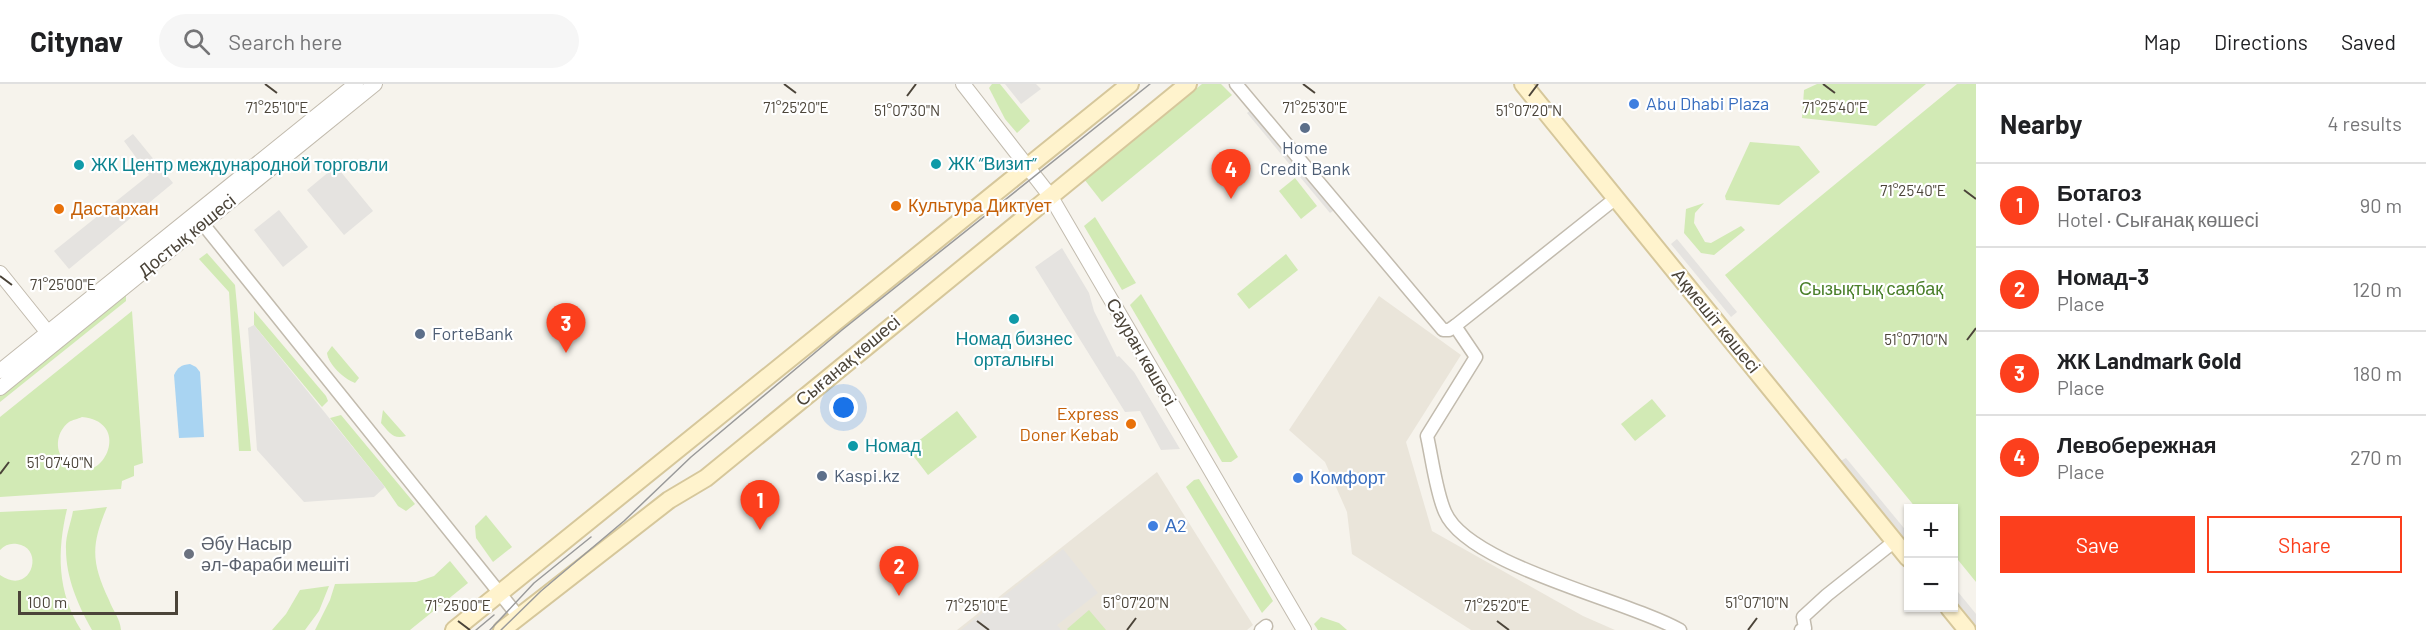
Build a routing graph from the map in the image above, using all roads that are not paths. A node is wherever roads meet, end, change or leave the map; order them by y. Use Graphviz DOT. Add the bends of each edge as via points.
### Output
graph roads {
  1 [pos="356,84"];
  2 [pos="375,84"];
  3 [pos="963,84"];
  4 [pos="1130,84"];
  5 [pos="1188,84"];
  6 [pos="1236,84"];
  7 [pos="1523,84"];
  8 [pos="1029,167"];
  9 [pos="1051,197"];
  10 [pos="1616,198"];
  11 [pos="203,224"];
  12 [pos="0,273"];
  13 [pos="1455,326"];
  14 [pos="52,338"];
  15 [pos="0,371"];
  16 [pos="0,388"];
  17 [pos="1895,541"];
  18 [pos="1904,553"];
  19 [pos="500,593"];
  20 [pos="1952,612"];
  21 [pos="518,616"];
  22 [pos="454,630"];
  23 [pos="502,630"];
  24 [pos="1304,630"];
  25 [pos="1680,630"];
  26 [pos="1804,630"];
  27 [pos="1967,630"];
  1 -- 14 [label="street, Достық көшесі"];
  2 -- 11 [label="street, Достық көшесі"];
  3 -- 8 [label="street, Сауран көшесі"];
  4 -- 8 [label="main road, Сығанақ көшесі"];
  5 -- 9 [label="main road, Сығанақ көшесі"];
  6 -- 13 [label="street" via="1439,327 1449,330"];
  7 -- 10 [label="main road, Ақмешіт көшесі"];
  8 -- 9 [label="street, Сауран көшесі"];
  8 -- 19 [label="main road, Сығанақ көшесі"];
  9 -- 21 [label="main road, Сығанақ көшесі" via="706,478 669,500"];
  9 -- 24 [label="street, Сауран көшесі"];
  10 -- 13 [label="street"];
  10 -- 17 [label="main road, Ақмешіт көшесі"];
  11 -- 14 [label="street, Достық көшесі"];
  11 -- 19 [label="street"];
  12 -- 14 [label="street"];
  13 -- 25 [label="street" via="1476,357 1427,435 1445,512 1455,528 1477,545 1532,572"];
  14 -- 15 [label="street, Достық көшесі"];
  14 -- 16 [label="street, Достық көшесі"];
  17 -- 18 [label="main road, Ақмешіт көшесі"];
  17 -- 26 [label="street" via="1803,617"];
  19 -- 21 [label="street"];
  19 -- 22 [label="main road, Сығанақ көшесі"];
  20 -- 27 [label="main road"];
  21 -- 23 [label="main road, Сығанақ көшесі"];
}
